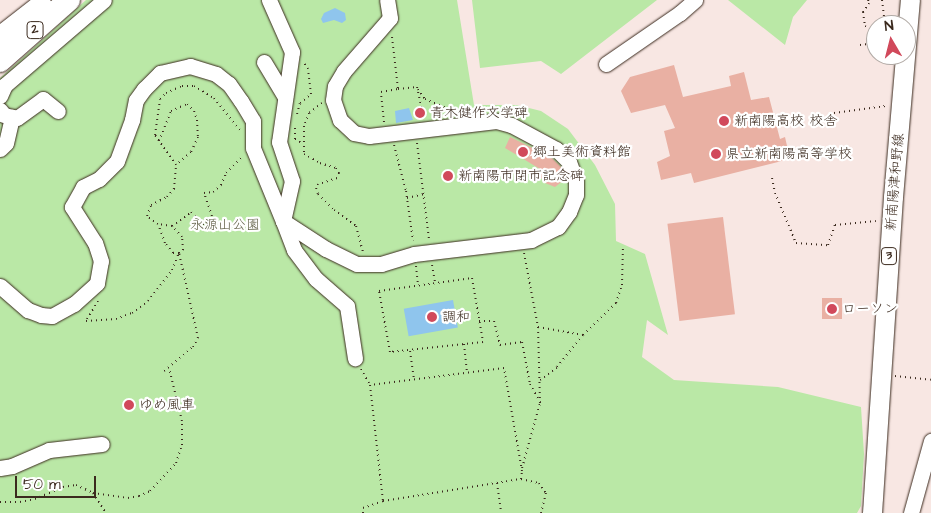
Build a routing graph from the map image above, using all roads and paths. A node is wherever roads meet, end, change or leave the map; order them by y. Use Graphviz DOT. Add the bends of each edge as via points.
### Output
graph roads {
  1 [pos="49,0"];
  2 [pos="69,0"];
  3 [pos="104,0"];
  4 [pos="269,0"];
  5 [pos="387,0"];
  6 [pos="695,0"];
  7 [pos="868,0"];
  8 [pos="882,0"];
  9 [pos="910,0"];
  10 [pos="884,15"];
  11 [pos="390,18"];
  12 [pos="866,27"];
  13 [pos="0,38"];
  14 [pos="866,44"];
  15 [pos="860,45"];
  16 [pos="292,52"];
  17 [pos="0,60"];
  18 [pos="264,62"];
  19 [pos="606,64"];
  20 [pos="417,87"];
  21 [pos="398,89"];
  22 [pos="334,94"];
  23 [pos="0,96"];
  24 [pos="285,97"];
  25 [pos="892,105"];
  26 [pos="58,110"];
  27 [pos="834,113"];
  28 [pos="6,114"];
  29 [pos="477,124"];
  30 [pos="420,129"];
  31 [pos="390,140"];
  32 [pos="160,141"];
  33 [pos="302,144"];
  34 [pos="253,148"];
  35 [pos="0,149"];
  36 [pos="176,165"];
  37 [pos="772,178"];
  38 [pos="424,194"];
  39 [pos="407,198"];
  40 [pos="881,220"];
  41 [pos="283,221"];
  42 [pos="158,224"];
  43 [pos="172,226"];
  44 [pos="521,241"];
  45 [pos="623,244"];
  46 [pos="430,252"];
  47 [pos="179,253"];
  48 [pos="414,254"];
  49 [pos="366,264"];
  50 [pos="435,282"];
  51 [pos="97,283"];
  52 [pos="418,285"];
  53 [pos="0,286"];
  54 [pos="479,321"];
  55 [pos="538,327"];
  56 [pos="584,335"];
  57 [pos="464,344"];
  58 [pos="410,351"];
  59 [pos="355,358"];
  60 [pos="169,368"];
  61 [pos="164,371"];
  62 [pos="467,372"];
  63 [pos="893,376"];
  64 [pos="414,378"];
  65 [pos="540,380"];
  66 [pos="931,380"];
  67 [pos="370,385"];
  68 [pos="540,403"];
  69 [pos="931,441"];
  70 [pos="102,444"];
  71 [pos="0,468"];
  72 [pos="522,471"];
  73 [pos="521,479"];
  74 [pos="497,483"];
  75 [pos="93,493"];
  76 [pos="383,501"];
  77 [pos="0,502"];
  78 [pos="106,513"];
  79 [pos="363,513"];
  80 [pos="501,513"];
  81 [pos="541,513"];
  82 [pos="872,513"];
  83 [pos="911,513"];
  1 -- 13 [label="highway, 2"];
  2 -- 17 [label="highway, 2"];
  3 -- 23 [label="street" via="5,85"];
  4 -- 16 [label="street"];
  5 -- 11 [label="street"];
  6 -- 19 [label="street" via="680,14"];
  7 -- 12 [label="path" via="863,12"];
  8 -- 10 [label="path"];
  9 -- 82 [label="main road, 新南陽津和野線 / 3"];
  11 -- 21 [label="path"];
  11 -- 22 [label="street" via="344,71"];
  14 -- 15 [label="path"];
  16 -- 24 [label="street"];
  16 -- 33 [label="path" via="308,69 311,94 300,103 295,121 295,139"];
  18 -- 24 [label="street"];
  20 -- 21 [label="path"];
  20 -- 29 [label="path" via="425,99 469,117"];
  20 -- 30 [label="path"];
  21 -- 31 [label="path" via="381,92"];
  22 -- 31 [label="street" via="340,120 354,133"];
  22 -- 33 [label="path" via="309,113"];
  24 -- 41 [label="street" via="280,142 292,181"];
  25 -- 27 [label="path"];
  26 -- 28 [label="street" via="43,99 17,118"];
  28 -- 35 [label="street" via="6,143"];
  29 -- 30 [label="street"];
  29 -- 44 [label="street" via="496,121 511,125 556,149 570,162 576,181 576,195 569,212 558,227 544,235"];
  30 -- 31 [label="street"];
  30 -- 38 [label="path"];
  31 -- 39 [label="path"];
  32 -- 34 [label="path" via="155,135 160,100 166,93 182,86 194,86 214,98"];
  32 -- 36 [label="path"];
  32 -- 36 [label="path" via="171,111 187,104 194,111 198,137 191,152"];
  33 -- 49 [label="path" via="304,154 336,168 339,173 337,178 318,184 316,188 334,210 356,226"];
  34 -- 41 [label="street"];
  34 -- 43 [label="path" via="226,173 221,185 213,192 204,193 212,216 209,223 203,224 191,212"];
  34 -- 51 [label="street" via="253,121 229,84 216,74 190,66 160,73 136,100 117,161 99,179 83,187 72,207 95,243 101,261"];
  36 -- 42 [label="path" via="174,189 167,197 151,205 147,216"];
  37 -- 40 [label="path" via="796,243 828,245 835,225"];
  38 -- 39 [label="path"];
  38 -- 46 [label="path"];
  39 -- 48 [label="path"];
  41 -- 49 [label="street" via="326,249 357,264"];
  41 -- 59 [label="street" via="294,250 316,279 347,306"];
  42 -- 43 [label="path"];
  42 -- 47 [label="path" via="165,243 173,252"];
  43 -- 47 [label="path" via="184,243"];
  44 -- 46 [label="street"];
  44 -- 55 [label="path"];
  45 -- 56 [label="path" via="622,285 616,303"];
  46 -- 48 [label="street"];
  46 -- 50 [label="path"];
  47 -- 51 [label="path" via="172,270 148,301 132,313 116,319 86,321 98,300"];
  47 -- 60 [label="path" via="198,338 193,347"];
  48 -- 49 [label="street" via="381,264"];
  48 -- 52 [label="path"];
  50 -- 52 [label="path"];
  50 -- 54 [label="path" via="472,278"];
  51 -- 53 [label="street" via="74,304 52,316 28,310"];
  52 -- 58 [label="path" via="380,291 390,352"];
  54 -- 57 [label="path" via="483,342"];
  54 -- 68 [label="path" via="494,321 500,345 522,342 530,384"];
  55 -- 56 [label="path"];
  55 -- 65 [label="path"];
  56 -- 65 [label="path" via="557,367"];
  57 -- 58 [label="path"];
  57 -- 62 [label="path"];
  58 -- 64 [label="path"];
  59 -- 67 [label="path"];
  60 -- 61 [label="path"];
  60 -- 75 [label="path" via="182,421 182,445 176,463 150,491 139,496 128,498"];
  62 -- 64 [label="path"];
  62 -- 72 [label="path" via="504,368"];
  63 -- 66 [label="path"];
  64 -- 67 [label="path"];
  65 -- 68 [label="path"];
  67 -- 76 [label="path"];
  68 -- 72 [label="path"];
  69 -- 83 [label="street"];
  70 -- 71 [label="street" via="49,450"];
  72 -- 73 [label="path"];
  73 -- 74 [label="path"];
  73 -- 81 [label="path" via="539,483 546,493"];
  74 -- 76 [label="path"];
  74 -- 80 [label="path"];
  75 -- 77 [label="path" via="76,484 35,499"];
  75 -- 78 [label="path"];
  76 -- 79 [label="path" via="363,508"];
}
